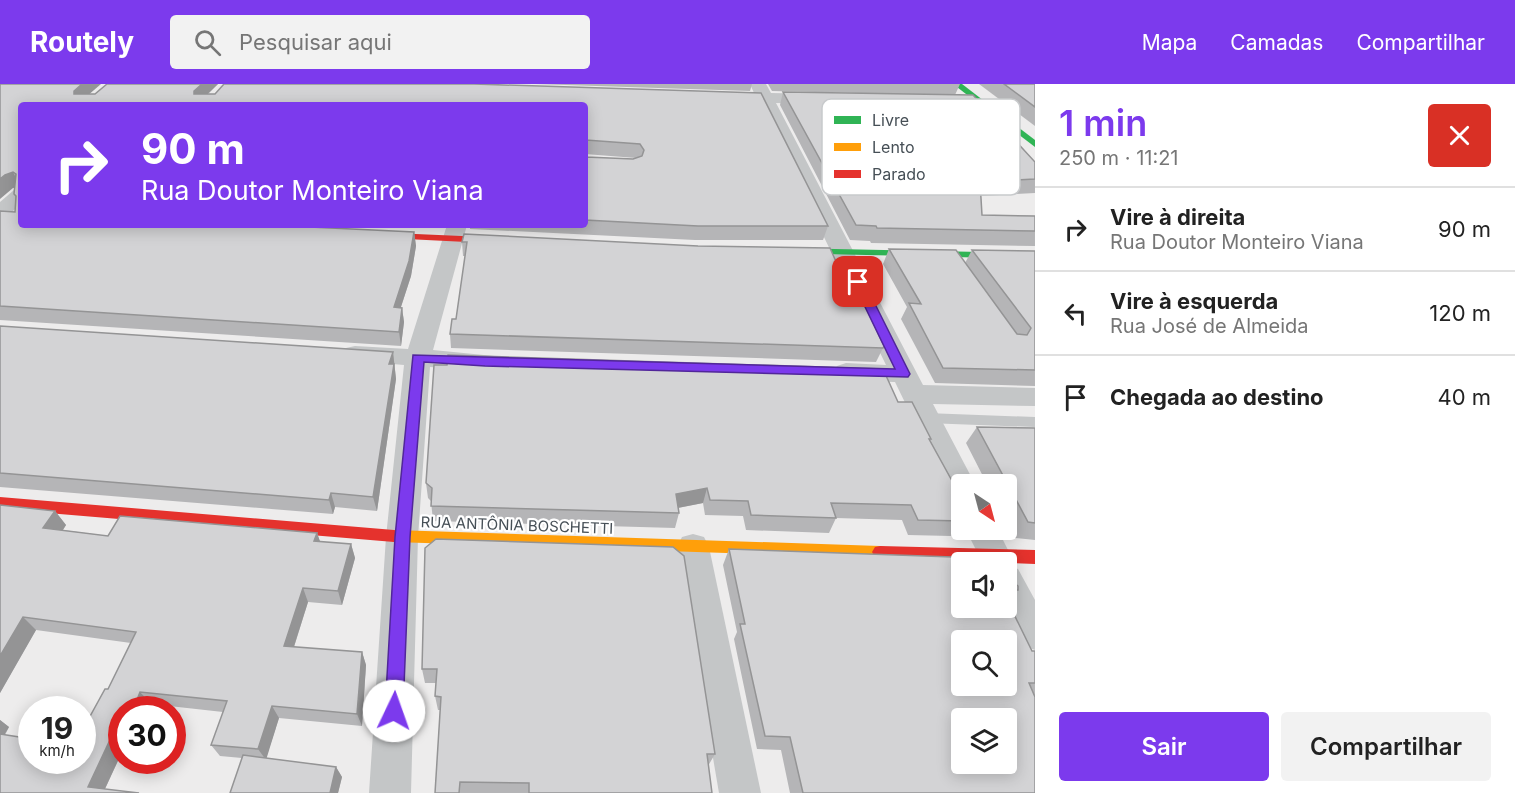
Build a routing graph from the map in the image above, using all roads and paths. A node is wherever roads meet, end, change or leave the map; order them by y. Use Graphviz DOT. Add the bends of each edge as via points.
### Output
graph roads {
  1 [pos="761,91"];
  2 [pos="956,92"];
  3 [pos="705,96"];
  4 [pos="836,99"];
  5 [pos="974,99"];
  6 [pos="1020,132"];
  7 [pos="1034,143"];
  8 [pos="18,197"];
  9 [pos="0,214"];
  10 [pos="18,217"];
  11 [pos="455,232"];
  12 [pos="360,234"];
  13 [pos="522,242"];
  14 [pos="775,251"];
  15 [pos="843,252"];
  16 [pos="1035,256"];
  17 [pos="337,352"];
  18 [pos="418,358"];
  19 [pos="509,363"];
  20 [pos="826,372"];
  21 [pos="915,395"];
  22 [pos="1035,397"];
  23 [pos="1035,422"];
  24 [pos="954,474"];
  25 [pos="0,503"];
  26 [pos="402,537"];
  27 [pos="693,547"];
  28 [pos="951,556"];
  29 [pos="1017,557"];
  30 [pos="1035,557"];
  31 [pos="1017,599"];
  32 [pos="1035,634"];
  33 [pos="390,793"];
  34 [pos="740,793"];
  1 -- 3 [label="street"];
  1 -- 4 [label="street"];
  1 -- 15 [label="street"];
  2 -- 5 [label="street"];
  6 -- 7 [label="street"];
  8 -- 9 [label="street"];
  9 -- 10 [label="street"];
  11 -- 12 [label="street"];
  11 -- 13 [label="street"];
  11 -- 18 [label="street"];
  14 -- 15 [label="street"];
  15 -- 16 [label="street" via="953,259"];
  15 -- 21 [label="street"];
  17 -- 18 [label="street"];
  18 -- 19 [label="street"];
  18 -- 26 [label="street"];
  20 -- 21 [label="street"];
  21 -- 22 [label="street"];
  21 -- 23 [label="lane"];
  21 -- 24 [label="street"];
  25 -- 26 [label="street, RUA ANTÔNIA BOSCHETTI"];
  26 -- 27 [label="street, RUA ANTÔNIA BOSCHETTI"];
  26 -- 33 [label="street"];
  27 -- 28 [label="street, RUA ANTÔNIA BOSCHETTI"];
  27 -- 34 [label="street"];
  29 -- 30 [label="street, RUA ANTÔNIA BOSCHETTI"];
  31 -- 32 [label="street"];
}
